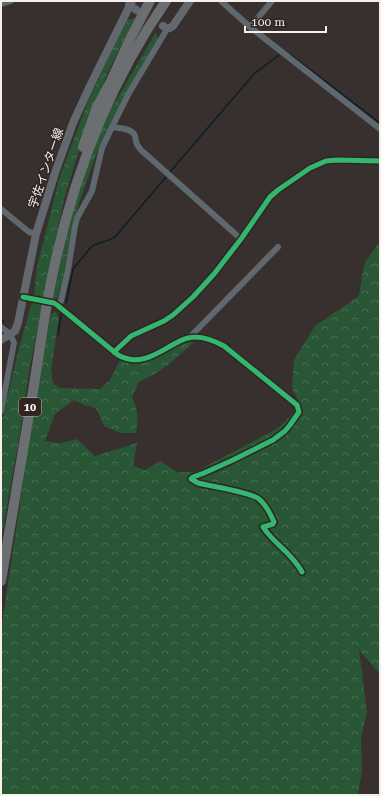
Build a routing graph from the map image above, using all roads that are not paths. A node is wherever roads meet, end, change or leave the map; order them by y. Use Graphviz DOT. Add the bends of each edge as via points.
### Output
graph roads {
  1 [pos="11,1"];
  2 [pos="150,1"];
  3 [pos="166,1"];
  4 [pos="174,1"];
  5 [pos="190,1"];
  6 [pos="221,1"];
  7 [pos="272,1"];
  8 [pos="130,2"];
  9 [pos="1,4"];
  10 [pos="138,11"];
  11 [pos="250,27"];
  12 [pos="165,28"];
  13 [pos="148,29"];
  14 [pos="112,127"];
  15 [pos="380,129"];
  16 [pos="380,161"];
  17 [pos="1,209"];
  18 [pos="36,234"];
  19 [pos="62,234"];
  20 [pos="241,239"];
  21 [pos="278,247"];
  22 [pos="23,297"];
  23 [pos="32,299"];
  24 [pos="1,326"];
  25 [pos="10,334"];
  26 [pos="189,338"];
  27 [pos="1,340"];
  28 [pos="114,352"];
  29 [pos="1,411"];
  30 [pos="302,572"];
  31 [pos="1,581"];
  1 -- 9 [label="street"];
  2 -- 19 [label="highway" via="97,107 64,214"];
  3 -- 13 [label="highway, 10"];
  4 -- 13 [label="highway" via="160,20"];
  5 -- 12 [label="main road" via="173,26"];
  6 -- 11 [label="street"];
  7 -- 11 [label="street"];
  8 -- 10 [label="main road, 宇佐インター線"];
  8 -- 18 [label="main road, 宇佐インター線" via="73,123 54,173"];
  11 -- 15 [label="street"];
  12 -- 14 [label="street"];
  13 -- 19 [label="highway, 10" via="111,96 78,178"];
  14 -- 20 [label="street" via="132,131 136,144 142,150"];
  14 -- 28 [label="street" via="102,148 92,191 74,226 61,301 56,304"];
  16 -- 20 [label="street" via="326,161 310,168 270,197"];
  17 -- 18 [label="street" via="29,232"];
  18 -- 22 [label="main road, 宇佐インター線"];
  19 -- 31 [label="highway, 10" via="52,274"];
  20 -- 28 [label="street" via="214,274 182,308 164,321 131,336"];
  21 -- 26 [label="street"];
  22 -- 23 [label="street"];
  22 -- 25 [label="main road, 宇佐インター線" via="18,323 14,332"];
  24 -- 25 [label="street"];
  25 -- 27 [label="main road, 宇佐インター線"];
  25 -- 29 [label="street" via="14,343"];
  26 -- 28 [label="street" via="142,360 130,360"];
  26 -- 30 [label="street" via="205,338 224,346 297,406 299,412 293,421 273,440 191,479 258,498 274,522 263,527 298,564"];
}
